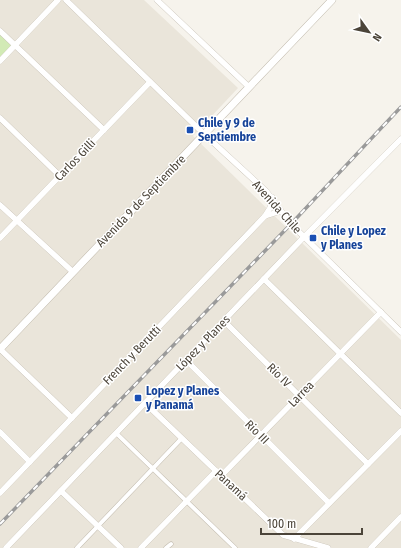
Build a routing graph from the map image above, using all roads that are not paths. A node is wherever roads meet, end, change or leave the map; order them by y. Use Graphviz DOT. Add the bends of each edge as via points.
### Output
graph roads {
  1 [pos="58,0"];
  2 [pos="66,0"];
  3 [pos="157,0"];
  4 [pos="332,0"];
  5 [pos="0,30"];
  6 [pos="15,45"];
  7 [pos="0,61"];
  8 [pos="150,82"];
  9 [pos="249,87"];
  10 [pos="0,118"];
  11 [pos="104,130"];
  12 [pos="204,134"];
  13 [pos="401,139"];
  14 [pos="60,176"];
  15 [pos="272,197"];
  16 [pos="0,204"];
  17 [pos="281,212"];
  18 [pos="265,216"];
  19 [pos="17,221"];
  20 [pos="304,237"];
  21 [pos="0,238"];
  22 [pos="73,272"];
  23 [pos="264,279"];
  24 [pos="381,312"];
  25 [pos="224,321"];
  26 [pos="401,332"];
  27 [pos="0,349"];
  28 [pos="340,354"];
  29 [pos="186,360"];
  30 [pos="299,396"];
  31 [pos="145,403"];
  32 [pos="401,413"];
  33 [pos="72,418"];
  34 [pos="0,432"];
  35 [pos="401,432"];
  36 [pos="116,433"];
  37 [pos="261,435"];
  38 [pos="182,439"];
  39 [pos="30,462"];
  40 [pos="368,464"];
  41 [pos="153,469"];
  42 [pos="216,471"];
  43 [pos="221,476"];
  44 [pos="61,491"];
  45 [pos="0,493"];
  46 [pos="186,501"];
  47 [pos="329,503"];
  48 [pos="401,517"];
  49 [pos="98,526"];
  50 [pos="294,539"];
  51 [pos="171,544"];
  52 [pos="6,548"];
  53 [pos="77,548"];
  54 [pos="121,548"];
  55 [pos="141,548"];
  56 [pos="166,548"];
  57 [pos="235,548"];
  58 [pos="326,548"];
  59 [pos="371,548"];
  1 -- 6 [label="street"];
  2 -- 8 [label="street, Avenida Chile"];
  3 -- 9 [label="street"];
  4 -- 9 [label="street, Avenida 9 de Septiembre"];
  5 -- 6 [label="street"];
  6 -- 7 [label="street"];
  6 -- 11 [label="street"];
  8 -- 11 [label="street, Carlos Gilli"];
  8 -- 12 [label="street, Avenida Chile"];
  9 -- 12 [label="street, Avenida 9 de Septiembre"];
  10 -- 14 [label="street"];
  11 -- 14 [label="street, Carlos Gilli"];
  12 -- 15 [label="street, Avenida Chile"];
  12 -- 22 [label="street, Avenida 9 de Septiembre"];
  13 -- 20 [label="street, López y Planes"];
  14 -- 19 [label="street, Carlos Gilli"];
  15 -- 17 [label="street, Avenida Chile"];
  15 -- 18 [label="street, French y Berutti"];
  16 -- 19 [label="street"];
  17 -- 18 [label="street"];
  17 -- 20 [label="street, Avenida Chile"];
  18 -- 33 [label="street, French y Berutti"];
  19 -- 21 [label="street, Carlos Gilli"];
  19 -- 22 [label="street"];
  20 -- 23 [label="street, López y Planes"];
  20 -- 24 [label="street, Avenida Chile"];
  22 -- 27 [label="street, Avenida 9 de Septiembre"];
  23 -- 25 [label="street, López y Planes"];
  23 -- 28 [label="street"];
  24 -- 26 [label="street, Avenida Chile"];
  24 -- 28 [label="street, Larrea"];
  25 -- 29 [label="street, López y Planes"];
  25 -- 30 [label="street, Rio IV"];
  27 -- 33 [label="street"];
  28 -- 30 [label="street, Larrea"];
  28 -- 32 [label="street"];
  29 -- 31 [label="street, López y Planes"];
  29 -- 37 [label="street, Rio III"];
  30 -- 37 [label="street, Larrea"];
  30 -- 40 [label="street, Rio IV"];
  31 -- 36 [label="street, López y Planes"];
  31 -- 38 [label="street, Panamá"];
  33 -- 39 [label="street, French y Berutti"];
  34 -- 39 [label="street"];
  35 -- 40 [label="street"];
  36 -- 41 [label="street"];
  36 -- 44 [label="street, López y Planes"];
  37 -- 43 [label="street, Larrea"];
  37 -- 47 [label="street, Rio III"];
  38 -- 41 [label="street"];
  38 -- 42 [label="street, Panamá"];
  39 -- 45 [label="street, French y Berutti"];
  40 -- 47 [label="street"];
  41 -- 46 [label="street"];
  41 -- 49 [label="street"];
  42 -- 43 [label="street, Panamá"];
  42 -- 46 [label="street"];
  43 -- 50 [label="street, Panamá" via="283,535"];
  44 -- 49 [label="street"];
  44 -- 52 [label="street, López y Planes"];
  46 -- 55 [label="street"];
  46 -- 57 [label="street"];
  47 -- 50 [label="street"];
  48 -- 59 [label="street"];
  49 -- 53 [label="street"];
  49 -- 54 [label="street"];
  50 -- 58 [label="street, Panamá"];
  51 -- 56 [label="street"];
}
